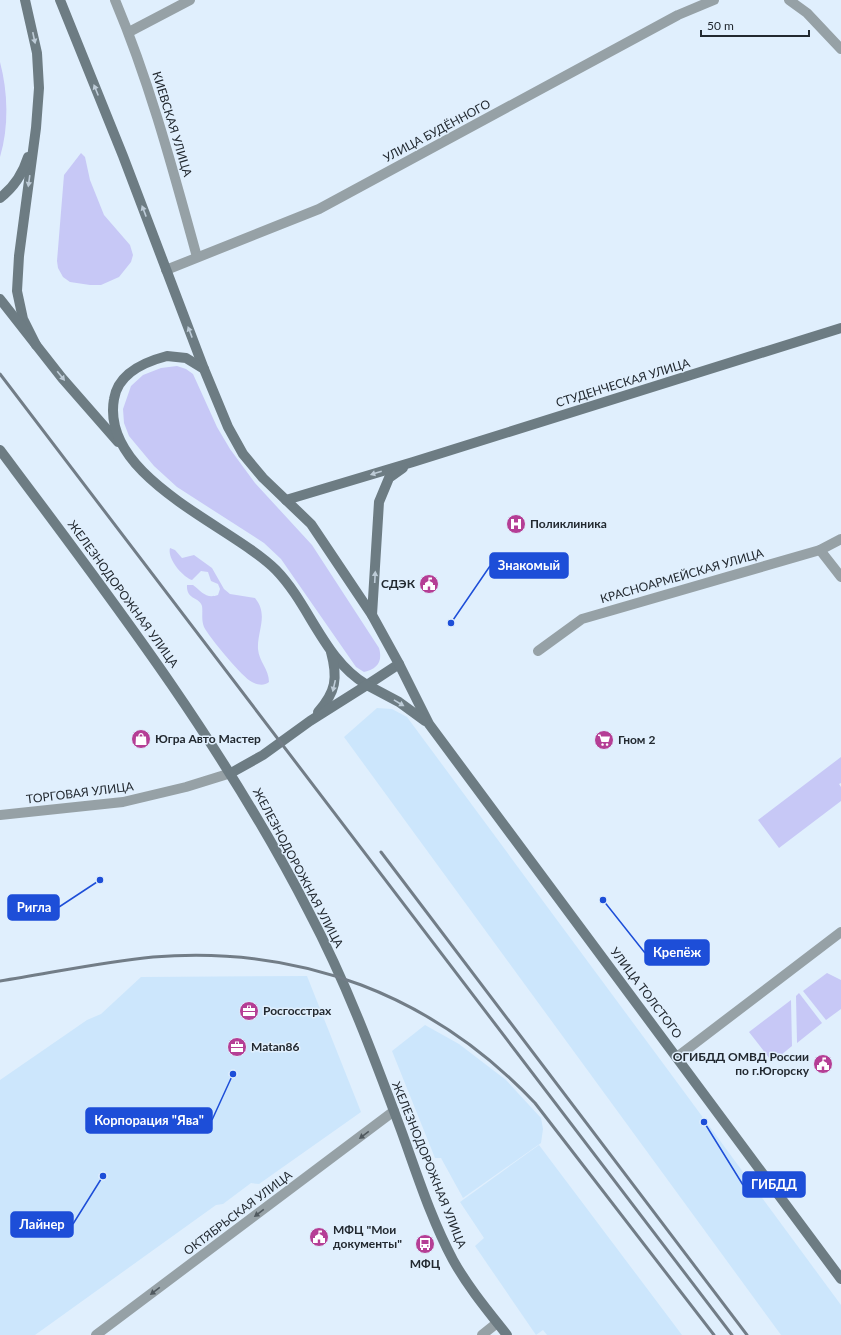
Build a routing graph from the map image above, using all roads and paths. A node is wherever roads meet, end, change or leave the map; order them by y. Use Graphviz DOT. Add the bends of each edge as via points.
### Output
graph roads {
  1 [pos="25,0"];
  2 [pos="60,0"];
  3 [pos="115,0"];
  4 [pos="190,0"];
  5 [pos="714,0"];
  6 [pos="789,0"];
  7 [pos="129,32"];
  8 [pos="841,49"];
  9 [pos="36,128"];
  10 [pos="0,198"];
  11 [pos="197,257"];
  12 [pos="166,270"];
  13 [pos="0,299"];
  14 [pos="841,328"];
  15 [pos="36,345"];
  16 [pos="204,369"];
  17 [pos="123,448"];
  18 [pos="0,450"];
  19 [pos="413,462"];
  20 [pos="286,500"];
  21 [pos="841,539"];
  22 [pos="820,550"];
  23 [pos="841,577"];
  24 [pos="372,616"];
  25 [pos="330,648"];
  26 [pos="538,651"];
  27 [pos="399,664"];
  28 [pos="367,686"];
  29 [pos="310,722"];
  30 [pos="429,724"];
  31 [pos="231,772"];
  32 [pos="0,814"];
  33 [pos="841,932"];
  34 [pos="677,1057"];
  35 [pos="394,1112"];
  36 [pos="841,1279"];
  37 [pos="497,1323"];
  38 [pos="96,1335"];
  39 [pos="482,1335"];
  40 [pos="507,1335"];
  1 -- 9 [label="street, one-way" via="37,53 39,88"];
  12 -- 2 [label="street, one-way"];
  3 -- 7 [label="street, КИЕВСКАЯ УЛИЦА"];
  4 -- 7 [label="street"];
  5 -- 11 [label="street, УЛИЦА БУДЁННОГО" via="678,15 319,209"];
  6 -- 8 [label="street" via="807,13"];
  7 -- 11 [label="street, КИЕВСКАЯ УЛИЦА" via="168,150"];
  9 -- 10 [label="street" via="25,166 14,184"];
  9 -- 15 [label="street, one-way" via="17,275 23,319"];
  11 -- 12 [label="street, УЛИЦА БУДЁННОГО"];
  16 -- 12 [label="street, one-way"];
  13 -- 15 [label="street"];
  14 -- 19 [label="street, СТУДЕНЧЕСКАЯ УЛИЦА"];
  15 -- 17 [label="street, one-way"];
  16 -- 17 [label="street" via="186,358 167,356 145,363 125,377 115,395 113,406 114,420"];
  16 -- 20 [label="street" via="228,427 243,454"];
  17 -- 25 [label="street" via="144,472 175,499 269,564 290,588"];
  18 -- 31 [label="street, ЖЕЛЕЗНОДОРОЖНАЯ УЛИЦА" via="123,615"];
  19 -- 20 [label="street, one-way"];
  24 -- 19 [label="street, one-way" via="380,498 389,478"];
  20 -- 24 [label="street" via="311,524"];
  21 -- 22 [label="street, КРАСНОАРМЕЙСКАЯ УЛИЦА"];
  22 -- 23 [label="street"];
  22 -- 26 [label="street, КРАСНОАРМЕЙСКАЯ УЛИЦА" via="582,618"];
  24 -- 27 [label="street"];
  25 -- 28 [label="street" via="352,675"];
  25 -- 29 [label="street, one-way" via="335,669 332,693"];
  27 -- 28 [label="street"];
  27 -- 30 [label="street"];
  28 -- 29 [label="street"];
  28 -- 30 [label="street, one-way" via="399,702"];
  29 -- 31 [label="street" via="263,755"];
  30 -- 34 [label="street, УЛИЦА ТОЛСТОГО"];
  31 -- 32 [label="street, ТОРГОВАЯ УЛИЦА" via="186,787 123,802"];
  31 -- 35 [label="street, ЖЕЛЕЗНОДОРОЖНАЯ УЛИЦА" via="328,950"];
  33 -- 34 [label="street"];
  34 -- 36 [label="street, УЛИЦА ТОЛСТОГО"];
  35 -- 37 [label="street, ЖЕЛЕЗНОДОРОЖНАЯ УЛИЦА" via="448,1252"];
  35 -- 38 [label="street, ОКТЯБРЬСКАЯ УЛИЦА, one-way"];
  37 -- 39 [label="street"];
  37 -- 40 [label="street, ЖЕЛЕЗНОДОРОЖНАЯ УЛИЦА"];
}
